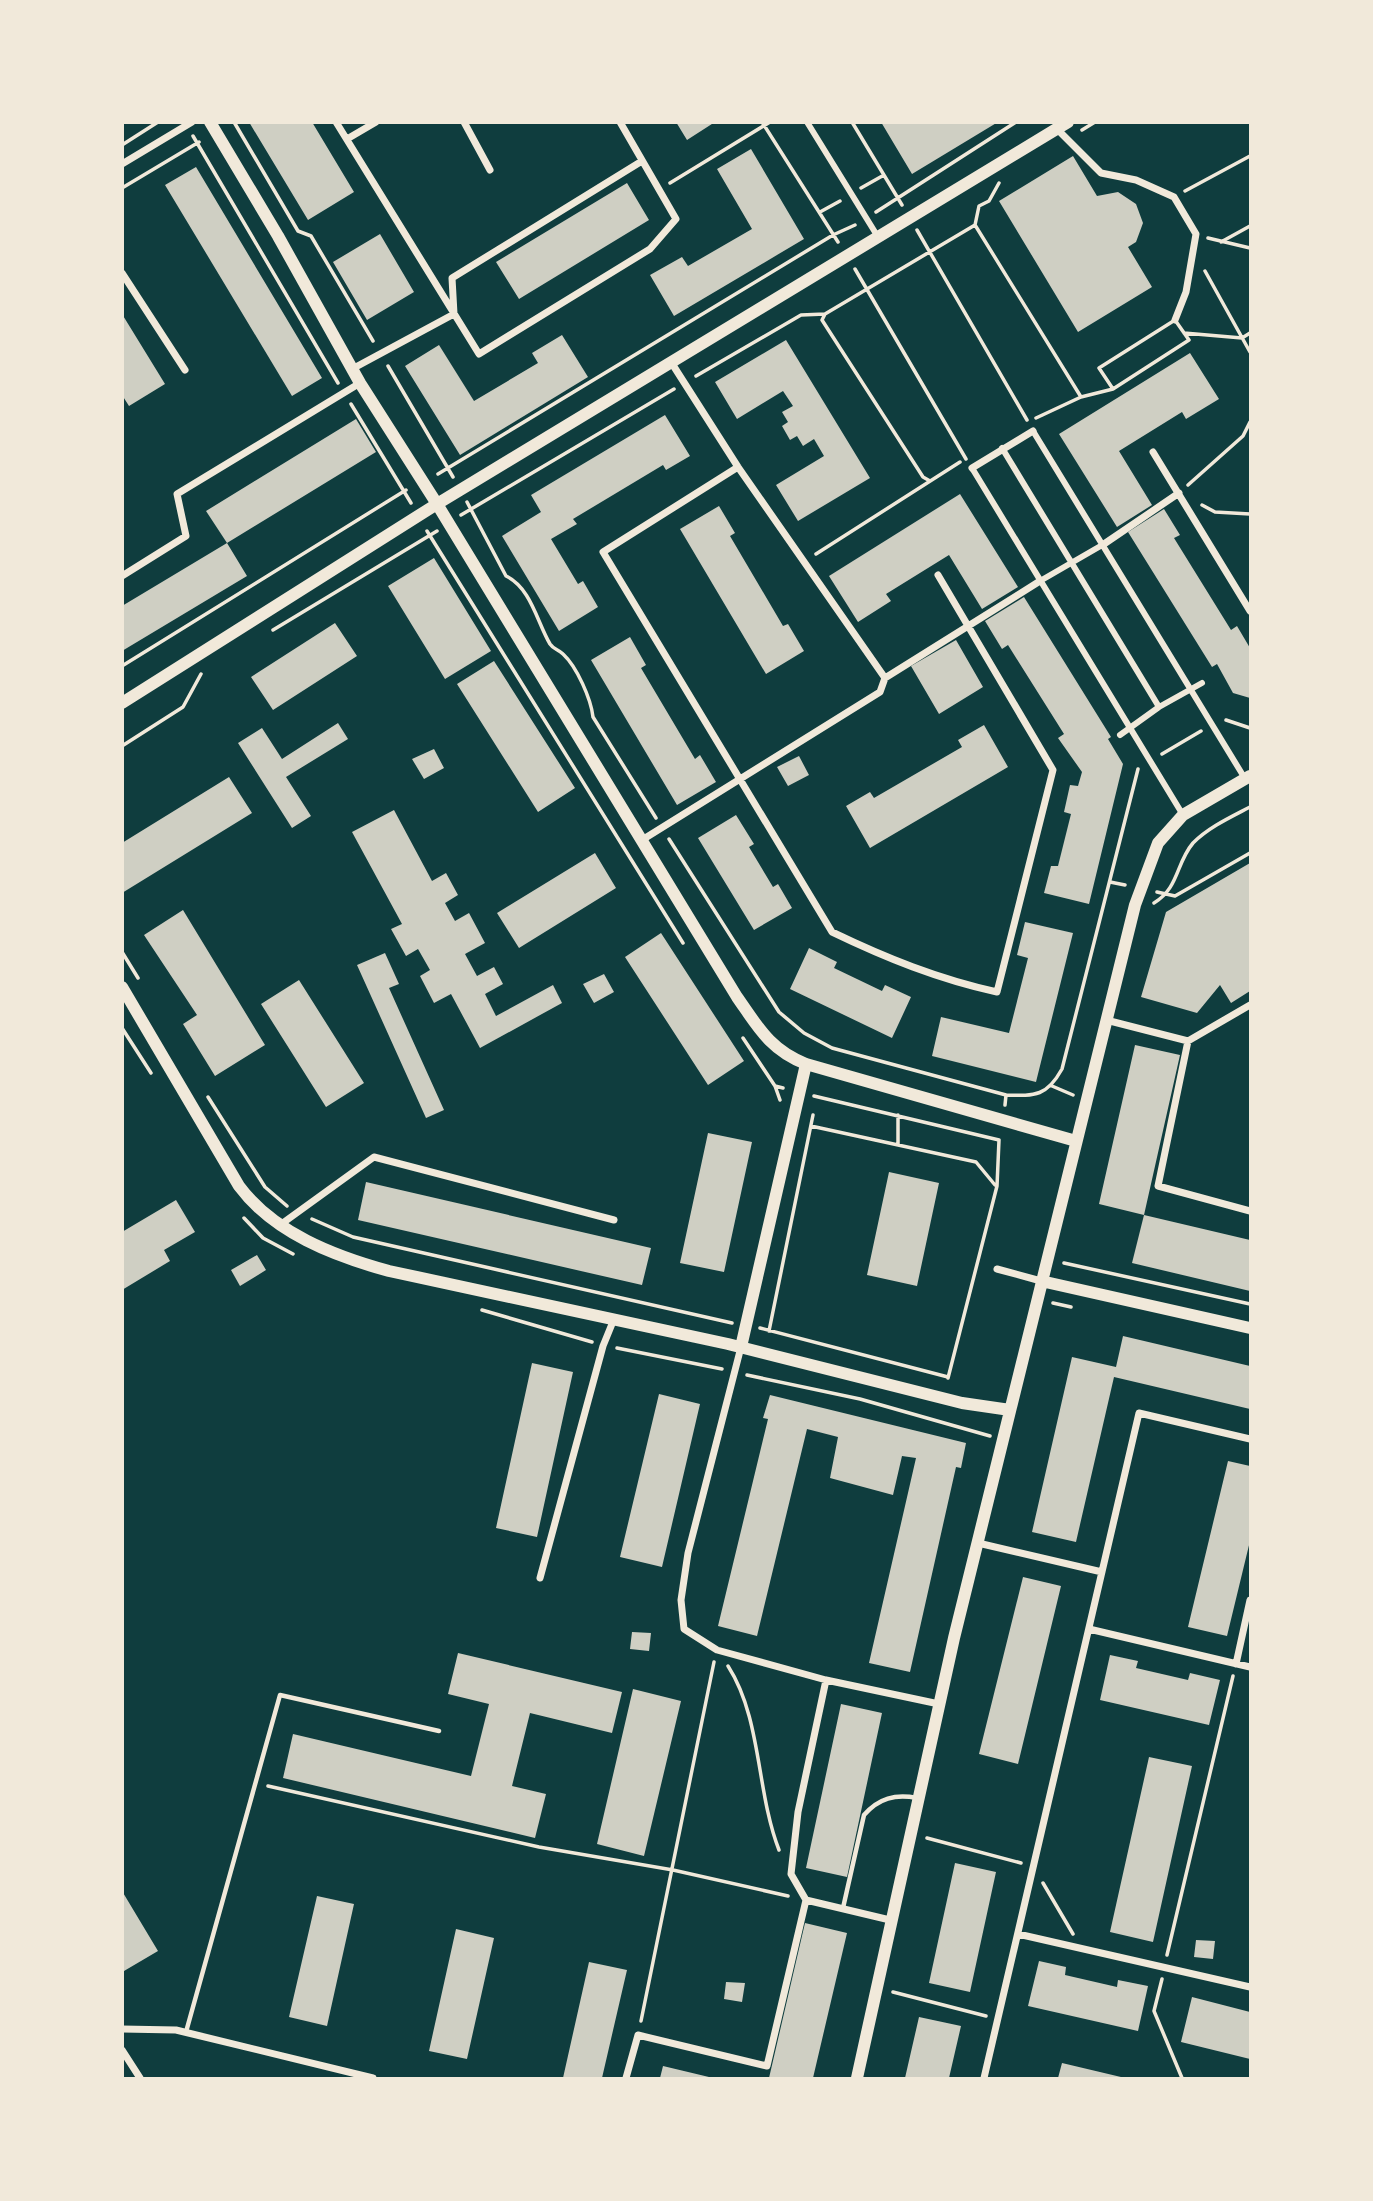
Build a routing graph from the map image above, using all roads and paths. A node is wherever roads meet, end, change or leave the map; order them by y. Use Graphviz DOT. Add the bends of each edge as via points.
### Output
graph roads {
  1 [pos="158,122"];
  2 [pos="192,122"];
  3 [pos="210,122"];
  4 [pos="234,122"];
  5 [pos="336,122"];
  6 [pos="376,122"];
  7 [pos="464,122"];
  8 [pos="620,122"];
  9 [pos="770,122"];
  10 [pos="807,122"];
  11 [pos="852,122"];
  12 [pos="1016,122"];
  13 [pos="1095,122"];
  14 [pos="763,124"];
  15 [pos="1063,126"];
  16 [pos="347,139"];
  17 [pos="1065,140"];
  18 [pos="197,143"];
  19 [pos="122,145"];
  20 [pos="1251,156"];
  21 [pos="642,161"];
  22 [pos="122,164"];
  23 [pos="490,170"];
  24 [pos="1003,178"];
  25 [pos="122,188"];
  26 [pos="659,190"];
  27 [pos="897,197"];
  28 [pos="1174,197"];
  29 [pos="910,218"];
  30 [pos="866,220"];
  31 [pos="975,225"];
  32 [pos="1251,226"];
  33 [pos="1196,233"];
  34 [pos="833,234"];
  35 [pos="878,237"];
  36 [pos="1219,243"];
  37 [pos="1251,248"];
  38 [pos="1193,251"];
  39 [pos="930,252"];
  40 [pos="847,256"];
  41 [pos="122,273"];
  42 [pos="866,289"];
  43 [pos="454,314"];
  44 [pos="825,314"];
  45 [pos="1175,320"];
  46 [pos="1184,333"];
  47 [pos="1251,333"];
  48 [pos="1242,338"];
  49 [pos="1251,352"];
  50 [pos="381,354"];
  51 [pos="671,362"];
  52 [pos="352,369"];
  53 [pos="185,370"];
  54 [pos="360,383"];
  55 [pos="685,383"];
  56 [pos="1113,389"];
  57 [pos="1081,397"];
  58 [pos="1028,422"];
  59 [pos="1251,422"];
  60 [pos="1018,428"];
  61 [pos="1033,431"];
  62 [pos="1002,449"];
  63 [pos="976,452"];
  64 [pos="1153,452"];
  65 [pos="966,458"];
  66 [pos="738,467"];
  67 [pos="972,468"];
  68 [pos="448,469"];
  69 [pos="422,481"];
  70 [pos="930,481"];
  71 [pos="460,490"];
  72 [pos="1178,494"];
  73 [pos="438,503"];
  74 [pos="471,508"];
  75 [pos="1251,514"];
  76 [pos="449,523"];
  77 [pos="1104,544"];
  78 [pos="804,562"];
  79 [pos="1072,564"];
  80 [pos="938,575"];
  81 [pos="122,576"];
  82 [pos="1040,581"];
  83 [pos="1251,611"];
  84 [pos="970,626"];
  85 [pos="270,632"];
  86 [pos="122,666"];
  87 [pos="201,673"];
  88 [pos="885,678"];
  89 [pos="1202,683"];
  90 [pos="1192,689"];
  91 [pos="122,703"];
  92 [pos="1159,707"];
  93 [pos="1214,724"];
  94 [pos="1129,727"];
  95 [pos="1251,728"];
  96 [pos="1120,735"];
  97 [pos="122,746"];
  98 [pos="1149,761"];
  99 [pos="1247,776"];
  100 [pos="741,779"];
  101 [pos="1251,807"];
  102 [pos="1182,815"];
  103 [pos="662,828"];
  104 [pos="642,840"];
  105 [pos="1251,853"];
  106 [pos="1168,895"];
  107 [pos="1148,906"];
  108 [pos="122,952"];
  109 [pos="143,986"];
  110 [pos="122,987"];
  111 [pos="1251,1005"];
  112 [pos="1106,1020"];
  113 [pos="1188,1041"];
  114 [pos="806,1064"];
  115 [pos="207,1095"];
  116 [pos="1006,1095"];
  117 [pos="817,1096"];
  118 [pos="898,1115"];
  119 [pos="1002,1120"];
  120 [pos="811,1126"];
  121 [pos="1076,1141"];
  122 [pos="898,1145"];
  123 [pos="996,1186"];
  124 [pos="1251,1211"];
  125 [pos="297,1212"];
  126 [pos="614,1220"];
  127 [pos="280,1225"];
  128 [pos="1062,1263"];
  129 [pos="997,1269"];
  130 [pos="1041,1282"];
  131 [pos="1251,1304"];
  132 [pos="614,1319"];
  133 [pos="748,1324"];
  134 [pos="1251,1328"];
  135 [pos="769,1331"];
  136 [pos="741,1347"];
  137 [pos="948,1377"];
  138 [pos="943,1397"];
  139 [pos="1010,1410"];
  140 [pos="954,1424"];
  141 [pos="1251,1439"];
  142 [pos="978,1543"];
  143 [pos="1102,1572"];
  144 [pos="540,1578"];
  145 [pos="1251,1600"];
  146 [pos="1088,1629"];
  147 [pos="717,1650"];
  148 [pos="1236,1664"];
  149 [pos="1251,1667"];
  150 [pos="826,1680"];
  151 [pos="939,1704"];
  152 [pos="439,1731"];
  153 [pos="256,1783"];
  154 [pos="917,1798"];
  155 [pos="673,1870"];
  156 [pos="791,1874"];
  157 [pos="806,1900"];
  158 [pos="843,1909"];
  159 [pos="890,1920"];
  160 [pos="1018,1934"];
  161 [pos="1164,1966"];
  162 [pos="1251,1987"];
  163 [pos="893,1993"];
  164 [pos="998,2019"];
  165 [pos="122,2029"];
  166 [pos="186,2033"];
  167 [pos="638,2035"];
  168 [pos="122,2050"];
  169 [pos="140,2078"];
  170 [pos="373,2078"];
  171 [pos="626,2078"];
  172 [pos="857,2078"];
  173 [pos="984,2078"];
  174 [pos="1182,2078"];
  1 -- 19 [label="path"];
  2 -- 22 [label="street"];
  3 -- 52 [label="street"];
  4 -- 50 [label="path" via="298,232 312,236"];
  5 -- 16 [label="street"];
  6 -- 16 [label="street"];
  7 -- 23 [label="street"];
  8 -- 21 [label="street"];
  9 -- 14 [label="path"];
  10 -- 30 [label="street"];
  11 -- 27 [label="path"];
  12 -- 27 [label="path"];
  13 -- 17 [label="path"];
  14 -- 26 [label="path"];
  14 -- 34 [label="path"];
  15 -- 17 [label="street"];
  15 -- 29 [label="street"];
  16 -- 43 [label="street"];
  17 -- 28 [label="street" via="1101,173 1136,180"];
  18 -- 25 [label="path"];
  20 -- 28 [label="path"];
  21 -- 26 [label="street"];
  21 -- 43 [label="street" via="452,278"];
  24 -- 31 [label="path" via="989,201 979,206"];
  26 -- 43 [label="street" via="676,219 650,249 479,354"];
  27 -- 29 [label="path"];
  27 -- 30 [label="path"];
  28 -- 33 [label="street"];
  29 -- 35 [label="street"];
  29 -- 39 [label="path"];
  30 -- 34 [label="path"];
  30 -- 35 [label="street"];
  31 -- 39 [label="path"];
  31 -- 57 [label="path"];
  32 -- 36 [label="path"];
  33 -- 36 [label="path"];
  33 -- 38 [label="street"];
  34 -- 40 [label="path"];
  34 -- 68 [label="path"];
  35 -- 40 [label="street"];
  36 -- 37 [label="path"];
  38 -- 45 [label="street" via="1186,292"];
  38 -- 48 [label="path"];
  39 -- 42 [label="path"];
  39 -- 58 [label="path"];
  40 -- 42 [label="path"];
  40 -- 51 [label="street"];
  41 -- 53 [label="street"];
  42 -- 44 [label="path"];
  42 -- 65 [label="path"];
  43 -- 50 [label="street"];
  44 -- 55 [label="path" via="801,315"];
  44 -- 70 [label="path" via="822,320 923,477"];
  45 -- 46 [label="path"];
  45 -- 56 [label="path" via="1099,368"];
  46 -- 48 [label="path"];
  46 -- 56 [label="path" via="1189,340"];
  47 -- 48 [label="path"];
  48 -- 49 [label="path"];
  50 -- 52 [label="street"];
  50 -- 68 [label="path"];
  51 -- 55 [label="street"];
  51 -- 71 [label="street"];
  52 -- 54 [label="street"];
  54 -- 69 [label="street"];
  54 -- 81 [label="street" via="177,494 186,536"];
  55 -- 66 [label="street"];
  55 -- 74 [label="path"];
  56 -- 57 [label="path"];
  57 -- 58 [label="path"];
  58 -- 60 [label="path"];
  59 -- 72 [label="path" via="1243,436"];
  61 -- 62 [label="street"];
  61 -- 77 [label="street"];
  62 -- 67 [label="street"];
  62 -- 79 [label="street"];
  63 -- 65 [label="path"];
  64 -- 72 [label="street"];
  65 -- 67 [label="path"];
  65 -- 70 [label="path"];
  66 -- 78 [label="street"];
  66 -- 100 [label="street" via="603,552"];
  67 -- 82 [label="street"];
  68 -- 69 [label="path"];
  68 -- 71 [label="path"];
  69 -- 73 [label="street"];
  69 -- 86 [label="path"];
  70 -- 78 [label="path"];
  71 -- 73 [label="street"];
  71 -- 74 [label="path"];
  72 -- 75 [label="path" via="1215,512"];
  72 -- 77 [label="street"];
  72 -- 83 [label="street"];
  73 -- 76 [label="street"];
  73 -- 91 [label="street"];
  74 -- 76 [label="path"];
  74 -- 103 [label="path" via="506,576 514,579 536,610 553,648 563,654 591,699 593,718"];
  76 -- 85 [label="path"];
  76 -- 104 [label="street"];
  77 -- 79 [label="street"];
  77 -- 90 [label="street"];
  78 -- 88 [label="street"];
  79 -- 82 [label="street"];
  79 -- 92 [label="street"];
  80 -- 84 [label="street"];
  82 -- 84 [label="street"];
  82 -- 94 [label="street"];
  84 -- 88 [label="street"];
  84 -- 100 [label="street" via="1053,770 996,992 946,981 832,932"];
  87 -- 97 [label="path" via="183,707"];
  88 -- 100 [label="street" via="880,692"];
  89 -- 90 [label="street"];
  90 -- 92 [label="street"];
  90 -- 93 [label="street"];
  92 -- 94 [label="street"];
  93 -- 95 [label="path" via="1222,719"];
  93 -- 98 [label="path"];
  93 -- 99 [label="street"];
  94 -- 96 [label="street"];
  94 -- 98 [label="street"];
  98 -- 102 [label="street"];
  98 -- 116 [label="path" via="1138,768 1062,1069 1052,1086 1033,1096"];
  99 -- 102 [label="street"];
  100 -- 103 [label="street"];
  101 -- 106 [label="path" via="1192,845"];
  102 -- 112 [label="street" via="1158,843 1135,905"];
  103 -- 104 [label="street"];
  103 -- 116 [label="path" via="779,1012 804,1033 832,1048"];
  104 -- 114 [label="street" via="765,1037 779,1052"];
  105 -- 106 [label="path" via="1175,896"];
  106 -- 107 [label="path"];
  108 -- 109 [label="path"];
  110 -- 127 [label="street" via="233,1178 251,1202"];
  111 -- 113 [label="street"];
  112 -- 113 [label="street"];
  112 -- 121 [label="street"];
  113 -- 124 [label="street" via="1158,1186"];
  114 -- 119 [label="street"];
  114 -- 133 [label="street"];
  115 -- 125 [label="path" via="265,1187"];
  116 -- 119 [label="path"];
  117 -- 120 [label="path"];
  118 -- 122 [label="path"];
  119 -- 121 [label="street"];
  119 -- 123 [label="path"];
  120 -- 122 [label="path"];
  120 -- 135 [label="path"];
  121 -- 130 [label="street"];
  122 -- 123 [label="path" via="976,1162"];
  123 -- 137 [label="path"];
  125 -- 126 [label="street" via="374,1157"];
  125 -- 127 [label="street"];
  125 -- 133 [label="path" via="353,1237"];
  127 -- 132 [label="street" via="366,1265"];
  128 -- 131 [label="path"];
  129 -- 130 [label="street"];
  130 -- 134 [label="street"];
  130 -- 139 [label="street"];
  132 -- 136 [label="street"];
  132 -- 144 [label="street"];
  133 -- 135 [label="path"];
  133 -- 136 [label="street"];
  135 -- 137 [label="path"];
  136 -- 138 [label="street"];
  136 -- 147 [label="street" via="688,1553 681,1600 684,1629"];
  137 -- 138 [label="path"];
  138 -- 139 [label="street"];
  138 -- 140 [label="path"];
  139 -- 142 [label="street"];
  141 -- 143 [label="street" via="1139,1413"];
  142 -- 143 [label="street"];
  142 -- 151 [label="street"];
  143 -- 146 [label="street"];
  145 -- 148 [label="street"];
  146 -- 148 [label="street"];
  146 -- 160 [label="street"];
  147 -- 150 [label="street"];
  147 -- 155 [label="path"];
  147 -- 156 [label="path" via="741,1688 767,1814"];
  148 -- 149 [label="street"];
  148 -- 161 [label="path"];
  150 -- 151 [label="street"];
  150 -- 156 [label="street" via="798,1812"];
  151 -- 154 [label="street"];
  152 -- 153 [label="lane" via="280,1695"];
  153 -- 155 [label="path" via="538,1847"];
  153 -- 166 [label="lane"];
  154 -- 158 [label="lane" via="898,1795 873,1804 864,1815"];
  154 -- 159 [label="street"];
  155 -- 157 [label="path"];
  155 -- 167 [label="path"];
  156 -- 157 [label="street"];
  157 -- 158 [label="street"];
  157 -- 167 [label="street" via="767,2066"];
  158 -- 159 [label="street"];
  159 -- 172 [label="street"];
  160 -- 161 [label="street"];
  160 -- 164 [label="street"];
  161 -- 162 [label="street"];
  161 -- 174 [label="path" via="1154,2011"];
  163 -- 164 [label="path"];
  164 -- 173 [label="street"];
  165 -- 166 [label="street"];
  166 -- 170 [label="street"];
  167 -- 171 [label="street"];
  168 -- 169 [label="street"];
}
